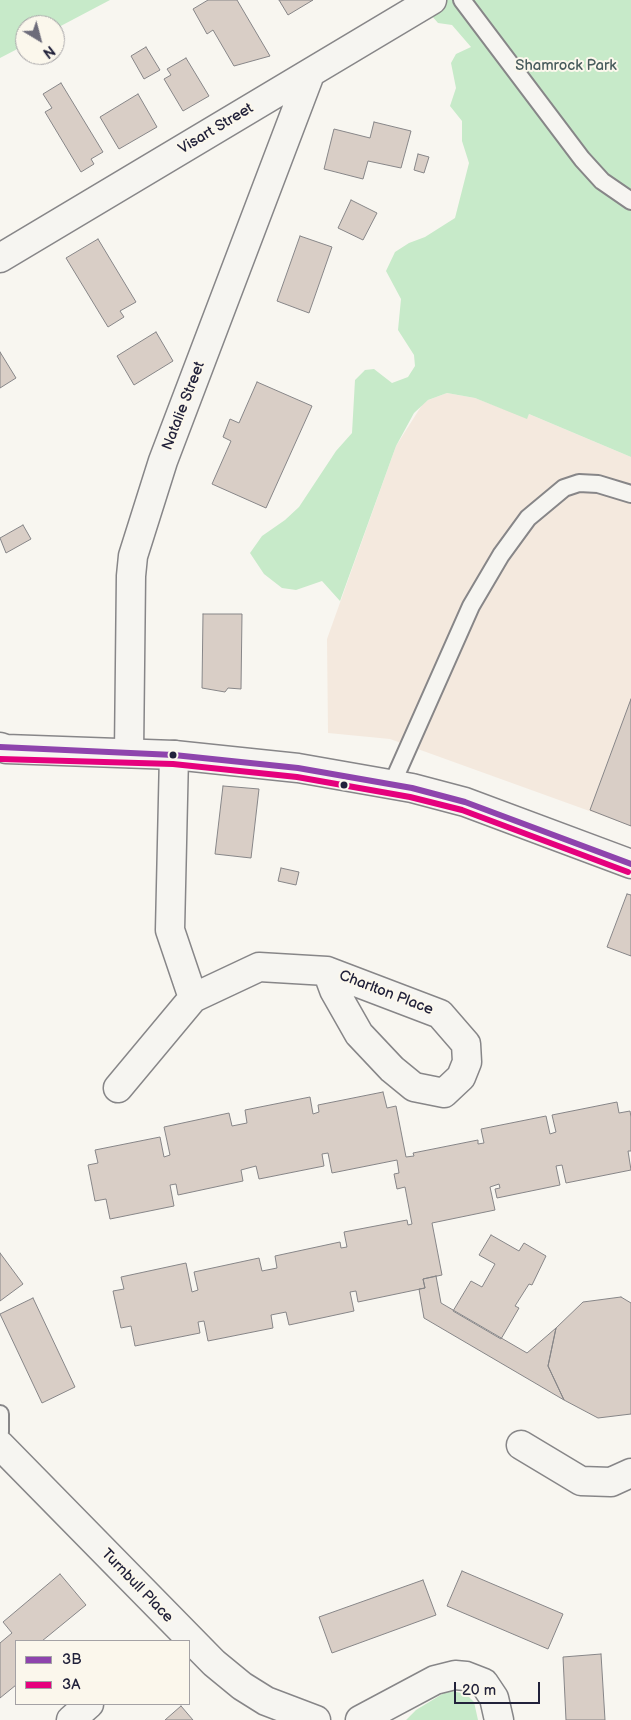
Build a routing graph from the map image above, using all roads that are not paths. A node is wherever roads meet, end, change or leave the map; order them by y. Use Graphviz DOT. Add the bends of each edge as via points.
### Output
graph roads {
  1 [pos="432,0"];
  2 [pos="462,0"];
  3 [pos="310,74"];
  4 [pos="631,201"];
  5 [pos="0,258"];
  6 [pos="631,494"];
  7 [pos="2,749"];
  8 [pos="128,753"];
  9 [pos="174,755"];
  10 [pos="392,784"];
  11 [pos="631,864"];
  12 [pos="328,971"];
  13 [pos="193,998"];
  14 [pos="118,1088"];
  15 [pos="0,1414"];
  16 [pos="0,1432"];
  17 [pos="0,1445"];
  18 [pos="521,1445"];
  19 [pos="631,1473"];
  20 [pos="88,1705"];
  21 [pos="71,1720"];
  22 [pos="316,1720"];
  23 [pos="360,1720"];
  24 [pos="499,1720"];
  1 -- 3 [label="street, Visart Street"];
  2 -- 4 [label="lane" via="582,159 602,181"];
  3 -- 5 [label="street, Visart Street"];
  3 -- 8 [label="street, Natalie Street" via="163,462 135,549 130,576"];
  6 -- 10 [label="lane" via="598,484 579,483 564,488 528,518 471,606"];
  7 -- 8 [label="street"];
  8 -- 9 [label="street"];
  9 -- 10 [label="street" via="298,768"];
  9 -- 13 [label="street" via="170,930"];
  10 -- 11 [label="street" via="465,802"];
  12 -- 12 [label="street, Charlton Place" via="334,990 359,1034 414,1087 444,1093 460,1077 467,1062 466,1044 440,1014"];
  12 -- 13 [label="street, Charlton Place" via="259,967"];
  13 -- 14 [label="street, Charlton Place"];
  15 -- 16 [label="lane"];
  17 -- 22 [label="street, Turnbull Place" via="214,1663 266,1701"];
  18 -- 19 [label="street" via="581,1481 611,1482"];
  20 -- 21 [label="street"];
  23 -- 24 [label="street" via="435,1680 454,1676 466,1676 484,1683 494,1698"];
}
